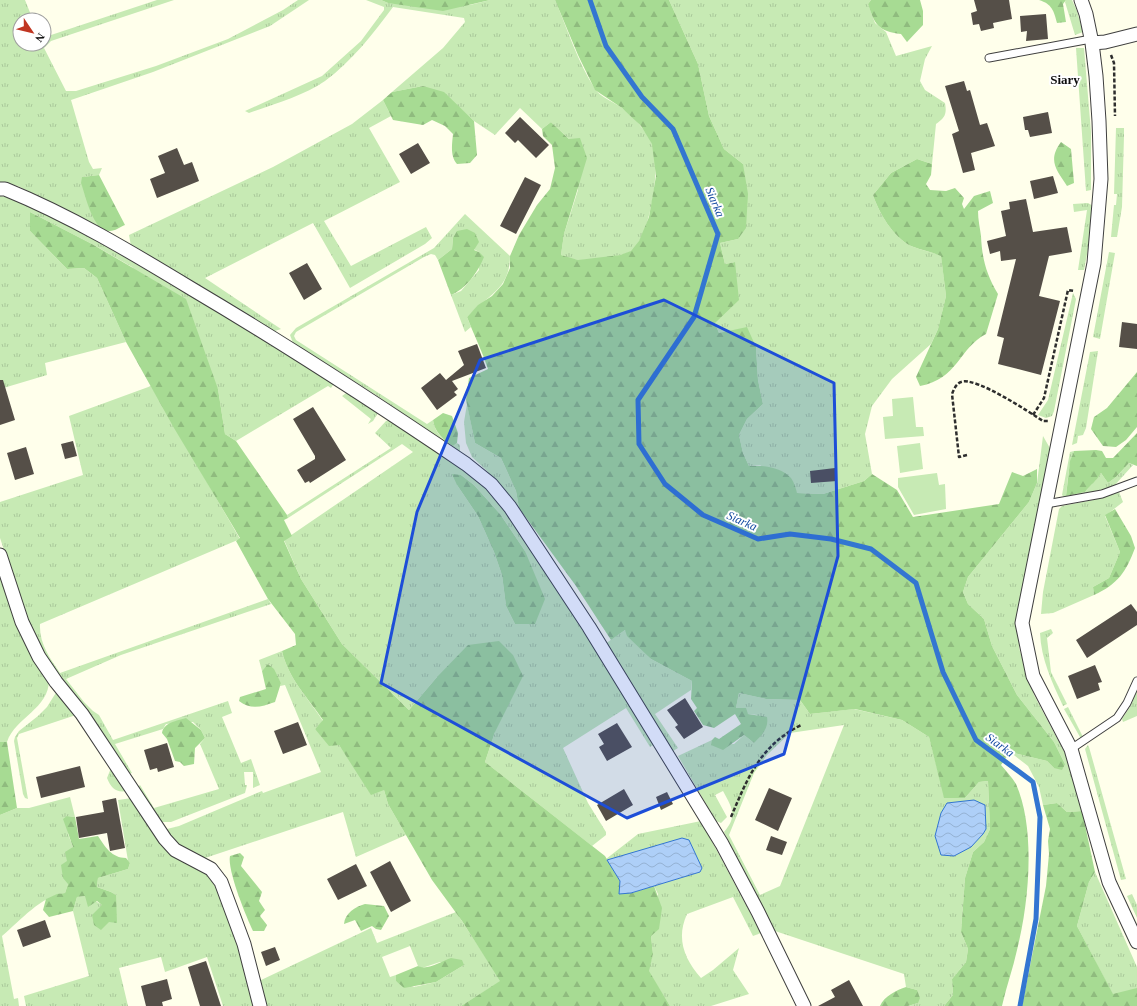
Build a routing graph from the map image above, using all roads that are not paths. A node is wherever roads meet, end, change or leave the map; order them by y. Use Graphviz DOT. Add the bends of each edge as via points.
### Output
graph roads {
  1 [pos="1081,0"];
  2 [pos="1137,34"];
  3 [pos="1096,42"];
  4 [pos="989,58"];
  5 [pos="0,189"];
  6 [pos="1137,481"];
  7 [pos="1046,504"];
  8 [pos="0,554"];
  9 [pos="1137,681"];
  10 [pos="1071,749"];
  11 [pos="1137,942"];
  12 [pos="260,1006"];
  13 [pos="804,1006"];
  1 -- 3 [label="street"];
  2 -- 3 [label="street"];
  3 -- 4 [label="lane"];
  3 -- 7 [label="street" via="1101,179 1094,263"];
  5 -- 13 [label="street" via="40,204 105,237 279,340 427,437 491,484 510,507 589,627 722,844"];
  6 -- 7 [label="lane" via="1102,494"];
  7 -- 10 [label="street" via="1022,623 1033,676"];
  8 -- 12 [label="street" via="22,622 39,657 82,714 165,839 175,850 211,869 221,882 244,944"];
  9 -- 10 [label="lane" via="1117,718"];
  10 -- 11 [label="street" via="1109,882"];
}
